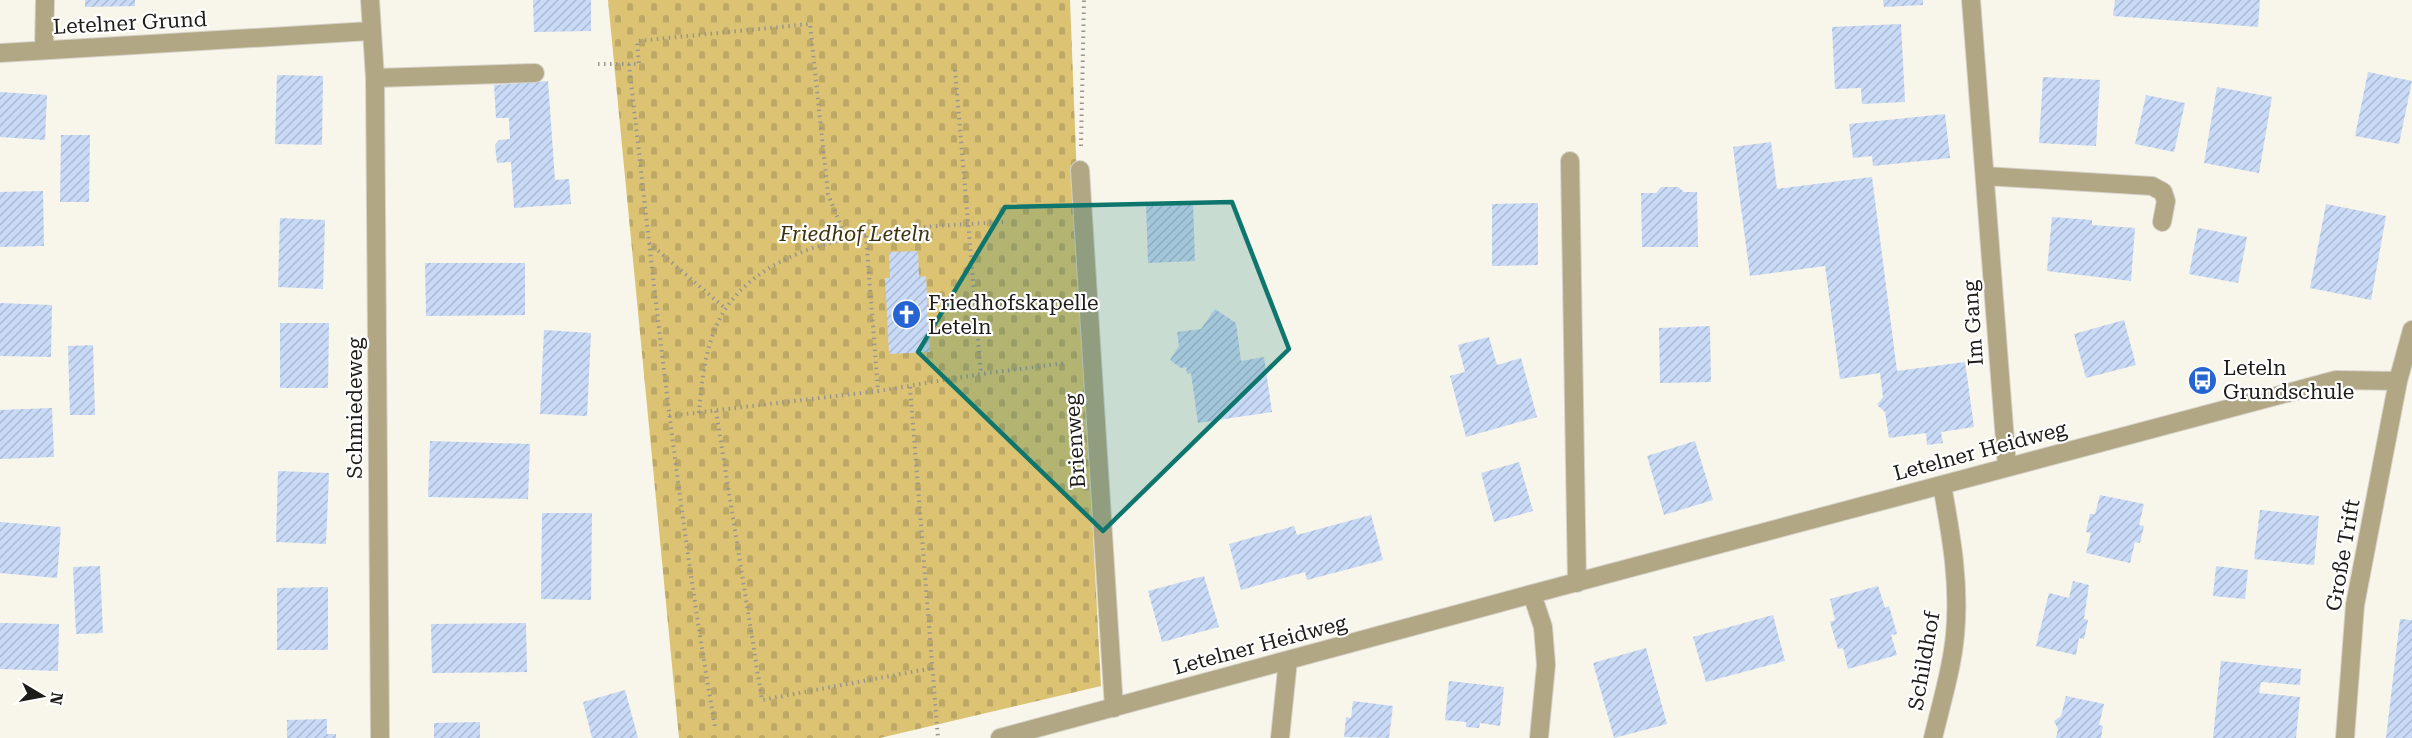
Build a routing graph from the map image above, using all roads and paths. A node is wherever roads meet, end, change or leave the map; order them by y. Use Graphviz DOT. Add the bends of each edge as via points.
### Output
graph roads {
  1 [pos="45,0"];
  2 [pos="370,0"];
  3 [pos="1084,0"];
  4 [pos="1971,0"];
  5 [pos="370,31"];
  6 [pos="44,50"];
  7 [pos="0,53"];
  8 [pos="598,64"];
  9 [pos="629,64"];
  10 [pos="955,70"];
  11 [pos="535,73"];
  12 [pos="375,78"];
  13 [pos="1570,161"];
  14 [pos="1080,170"];
  15 [pos="1985,176"];
  16 [pos="1004,222"];
  17 [pos="2162,222"];
  18 [pos="967,224"];
  19 [pos="866,236"];
  20 [pos="846,238"];
  21 [pos="649,243"];
  22 [pos="726,309"];
  23 [pos="2412,330"];
  24 [pos="1093,358"];
  25 [pos="981,374"];
  26 [pos="2398,381"];
  27 [pos="910,387"];
  28 [pos="878,391"];
  29 [pos="716,411"];
  30 [pos="699,413"];
  31 [pos="669,416"];
  32 [pos="2007,467"];
  33 [pos="1942,485"];
  34 [pos="1577,583"];
  35 [pos="1532,594"];
  36 [pos="1288,660"];
  37 [pos="933,668"];
  38 [pos="1114,708"];
  39 [pos="715,727"];
  40 [pos="380,738"];
  41 [pos="938,738"];
  42 [pos="1000,738"];
  43 [pos="1280,738"];
  44 [pos="1539,738"];
  45 [pos="1934,738"];
  46 [pos="2345,738"];
  1 -- 6 [label="street"];
  2 -- 5 [label="street, Schmiedeweg"];
  3 -- 14 [label="path"];
  4 -- 15 [label="street, Im Gang"];
  5 -- 6 [label="street, Letelner Grund"];
  5 -- 12 [label="street, Schmiedeweg"];
  6 -- 7 [label="street, Letelner Grund"];
  8 -- 9 [label="path"];
  9 -- 20 [label="path" via="639,64 637,41 810,24 828,194"];
  9 -- 21 [label="path"];
  10 -- 18 [label="path"];
  11 -- 12 [label="street"];
  12 -- 40 [label="street, Schmiedeweg"];
  13 -- 34 [label="street"];
  14 -- 24 [label="street, Brienweg"];
  15 -- 17 [label="street" via="2152,186 2163,192 2166,201"];
  15 -- 32 [label="street, Im Gang"];
  16 -- 18 [label="path"];
  18 -- 19 [label="path"];
  18 -- 25 [label="path"];
  19 -- 20 [label="path"];
  19 -- 28 [label="path"];
  20 -- 22 [label="path" via="802,251 769,269"];
  21 -- 22 [label="path"];
  21 -- 31 [label="path"];
  22 -- 30 [label="path" via="712,338 702,374"];
  23 -- 26 [label="street, Große Trift"];
  24 -- 25 [label="path"];
  24 -- 38 [label="street, Brienweg"];
  25 -- 27 [label="path"];
  26 -- 32 [label="street, Letelner Heidweg" via="2336,380"];
  26 -- 46 [label="street, Große Trift" via="2355,605"];
  27 -- 28 [label="path"];
  27 -- 37 [label="path"];
  28 -- 29 [label="path"];
  29 -- 30 [label="path"];
  29 -- 37 [label="path" via="762,700"];
  30 -- 31 [label="path"];
  31 -- 39 [label="path"];
  32 -- 33 [label="street, Letelner Heidweg"];
  33 -- 34 [label="street, Letelner Heidweg"];
  33 -- 45 [label="street, Schildhof" via="1957,592 1955,637"];
  34 -- 35 [label="street, Letelner Heidweg"];
  35 -- 36 [label="street, Letelner Heidweg"];
  35 -- 44 [label="street" via="1543,627 1546,665"];
  36 -- 38 [label="street, Letelner Heidweg"];
  36 -- 43 [label="street"];
  37 -- 41 [label="path"];
  38 -- 42 [label="street, Letelner Heidweg"];
}
